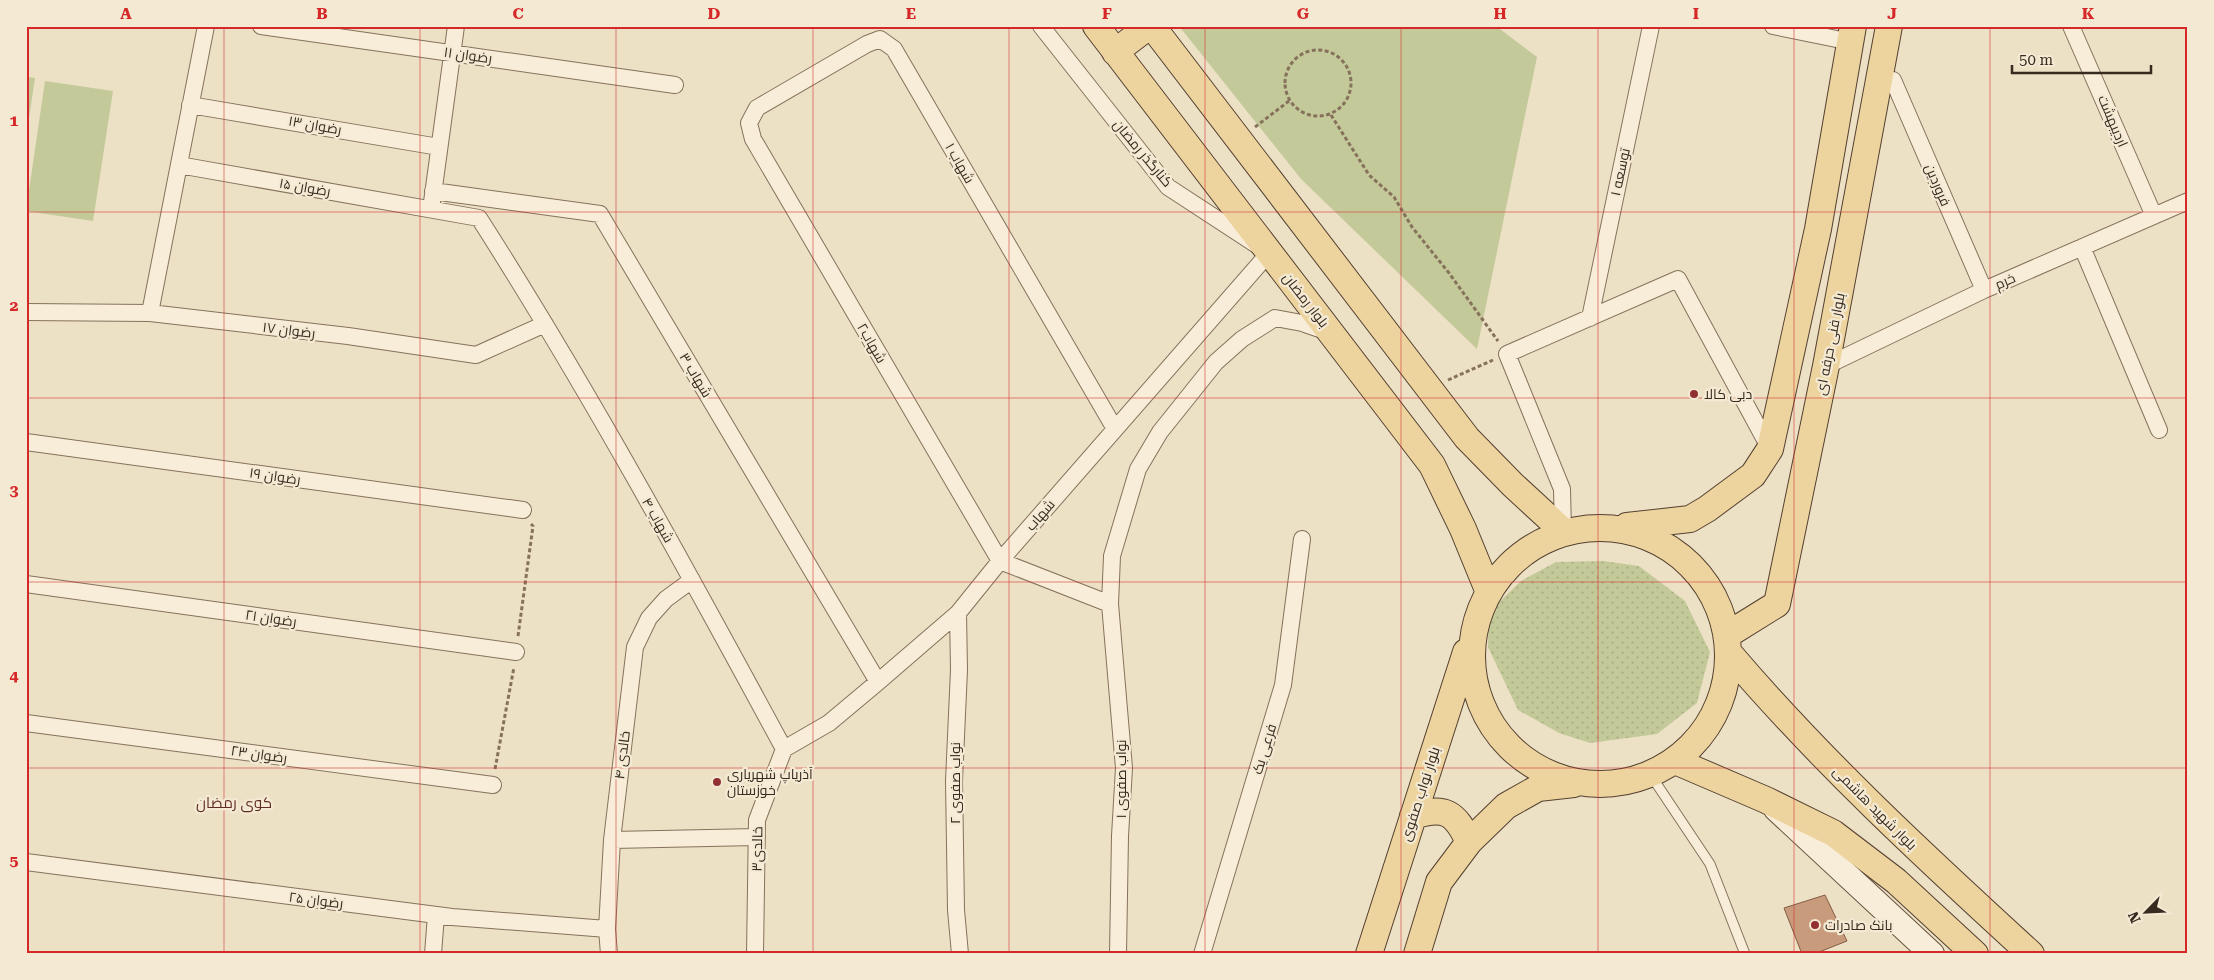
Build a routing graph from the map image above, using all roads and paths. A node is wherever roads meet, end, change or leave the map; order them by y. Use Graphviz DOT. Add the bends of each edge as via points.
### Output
graph roads {
  1 [pos="206,26"];
  2 [pos="261,26"];
  3 [pos="456,26"];
  4 [pos="1041,26"];
  5 [pos="1096,26"];
  6 [pos="1150,26"];
  7 [pos="1651,26"];
  8 [pos="1773,26"];
  9 [pos="1889,26"];
  10 [pos="2071,26"];
  11 [pos="1852,34"];
  12 [pos="1115,52"];
  13 [pos="452,53"];
  14 [pos="1893,80"];
  15 [pos="675,85"];
  16 [pos="1290,101"];
  17 [pos="190,105"];
  18 [pos="1331,115"];
  19 [pos="750,123"];
  20 [pos="1238,140"];
  21 [pos="439,147"];
  22 [pos="179,165"];
  23 [pos="433,191"];
  24 [pos="2188,202"];
  25 [pos="431,210"];
  26 [pos="2154,216"];
  27 [pos="2082,247"];
  28 [pos="1270,253"];
  29 [pos="1984,290"];
  30 [pos="528,294"];
  31 [pos="26,312"];
  32 [pos="150,313"];
  33 [pos="1590,318"];
  34 [pos="545,324"];
  35 [pos="1331,333"];
  36 [pos="1507,354"];
  37 [pos="1826,366"];
  38 [pos="1430,389"];
  39 [pos="1115,429"];
  40 [pos="2159,430"];
  41 [pos="26,442"];
  42 [pos="1770,449"];
  43 [pos="523,510"];
  44 [pos="1617,527"];
  45 [pos="1564,531"];
  46 [pos="1302,539"];
  47 [pos="1000,561"];
  48 [pos="692,580"];
  49 [pos="26,584"];
  50 [pos="1488,590"];
  51 [pos="1110,604"];
  52 [pos="958,613"];
  53 [pos="1472,634"];
  54 [pos="1728,644"];
  55 [pos="516,652"];
  56 [pos="878,682"];
  57 [pos="26,723"];
  58 [pos="784,749"];
  59 [pos="1675,761"];
  60 [pos="1650,774"];
  61 [pos="1579,784"];
  62 [pos="493,785"];
  63 [pos="1766,800"];
  64 [pos="1413,816"];
  65 [pos="757,836"];
  66 [pos="612,840"];
  67 [pos="1469,842"];
  68 [pos="26,862"];
  69 [pos="436,915"];
  70 [pos="607,929"];
  71 [pos="433,954"];
  72 [pos="609,954"];
  73 [pos="755,954"];
  74 [pos="960,954"];
  75 [pos="1118,954"];
  76 [pos="1202,954"];
  77 [pos="1369,954"];
  78 [pos="1417,954"];
  79 [pos="1745,954"];
  80 [pos="1932,954"];
  81 [pos="1975,954"];
  82 [pos="2031,954"];
  1 -- 17 [label="street"];
  2 -- 13 [label="street, رضوان ۱۱"];
  3 -- 13 [label="street"];
  4 -- 28 [label="street, کنارگذر رمضان" via="1168,187"];
  5 -- 12 [label="main road, بلوار رمضان"];
  6 -- 12 [label="main road"];
  6 -- 20 [label="main road"];
  7 -- 33 [label="street, توسعه ۱"];
  8 -- 11 [label="street"];
  9 -- 37 [label="main road, بلوار فنی حرفه ای"];
  10 -- 26 [label="street, اردیبهشت"];
  11 -- 42 [label="main road" via="1818,229"];
  12 -- 28 [label="main road, بلوار رمضان"];
  13 -- 15 [label="street, رضوان ۱۱"];
  13 -- 21 [label="street"];
  14 -- 29 [label="street, فروردین"];
  16 -- 18 [label="path" via="1297,110 1308,115"];
  16 -- 18 [label="path" via="1285,90 1285,78 1296,58 1317,49 1329,51 1347,65 1352,88 1341,108"];
  16 -- 20 [label="path"];
  17 -- 21 [label="street, رضوان ۱۳"];
  17 -- 22 [label="street"];
  18 -- 36 [label="path" via="1369,175 1394,197 1412,227"];
  19 -- 39 [label="street, شهاب ۱" via="757,108 867,44 880,39 894,49"];
  19 -- 47 [label="street, شهاب۲" via="753,140"];
  20 -- 38 [label="main road"];
  21 -- 23 [label="street"];
  22 -- 25 [label="street, رضوان ۱۵"];
  22 -- 32 [label="street"];
  23 -- 25 [label="street"];
  23 -- 56 [label="street, شهاب ۳" via="600,214"];
  24 -- 26 [label="street, خرم"];
  25 -- 30 [label="street, رضوان ۱۵" via="479,218"];
  26 -- 27 [label="street, خرم"];
  27 -- 29 [label="street, خرم"];
  27 -- 40 [label="street"];
  28 -- 35 [label="main road, بلوار رمضان"];
  28 -- 39 [label="street, شهاب"];
  29 -- 37 [label="street, خرم"];
  30 -- 34 [label="street, شهاب ۴"];
  31 -- 32 [label="street, رضوان ۱۷"];
  32 -- 34 [label="street, رضوان ۱۷" via="348,336 476,356"];
  33 -- 36 [label="street"];
  33 -- 42 [label="street" via="1678,279"];
  34 -- 48 [label="street, شهاب ۴"];
  35 -- 50 [label="main road, بلوار رمضان" via="1432,465"];
  35 -- 51 [label="street, نواب صفوی ۱" via="1275,318 1242,339 1216,362 1160,432 1138,469 1112,556"];
  36 -- 38 [label="path"];
  36 -- 45 [label="street" via="1562,490"];
  37 -- 54 [label="main road, بلوار فنی حرفه ای" via="1777,604"];
  38 -- 45 [label="main road" via="1467,438"];
  39 -- 47 [label="street, شهاب"];
  41 -- 43 [label="street, رضوان ۱۹"];
  42 -- 44 [label="main road" via="1753,475 1690,519"];
  43 -- 55 [label="path" via="533,526"];
  44 -- 45 [label="main road"];
  44 -- 54 [label="main road" via="1656,539 1690,562 1714,596"];
  45 -- 50 [label="main road" via="1520,553"];
  46 -- 76 [label="street, فرعی یک" via="1283,685"];
  47 -- 51 [label="street"];
  47 -- 52 [label="street, شهاب"];
  48 -- 58 [label="street, شهاب ۴"];
  48 -- 66 [label="street, خالدی ۴" via="666,599 649,618 635,647"];
  49 -- 55 [label="street, رضوان ۲۱"];
  50 -- 53 [label="main road, بلوار نواب صفوی"];
  51 -- 75 [label="street, نواب صفوی ۱" via="1124,768"];
  52 -- 56 [label="street, شهاب"];
  52 -- 74 [label="street, نواب صفوی ۲" via="954,781"];
  53 -- 61 [label="main road" via="1474,685 1495,731 1531,766"];
  53 -- 64 [label="main road, بلوار نواب صفوی"];
  54 -- 59 [label="main road" via="1723,694 1705,732"];
  54 -- 82 [label="main road, بلوار شهید هاشمی" via="1776,708 1809,742 1921,854"];
  55 -- 62 [label="path"];
  56 -- 58 [label="street, شهاب" via="829,723"];
  57 -- 62 [label="street, رضوان ۲۳"];
  58 -- 65 [label="street, خالدی۳" via="757,820"];
  59 -- 60 [label="main road"];
  59 -- 63 [label="main road"];
  60 -- 61 [label="main road" via="1607,785"];
  60 -- 79 [label="lane" via="1710,864"];
  61 -- 67 [label="main road" via="1538,788 1506,806"];
  63 -- 80 [label="street"];
  63 -- 81 [label="main road" via="1833,833 1896,881"];
  64 -- 67 [label="main road" via="1432,811 1452,815"];
  64 -- 77 [label="main road, بلوار نواب صفوی"];
  65 -- 66 [label="street"];
  65 -- 73 [label="street, خالدی۳"];
  66 -- 70 [label="street, خالدی ۴"];
  67 -- 78 [label="main road" via="1439,882"];
  68 -- 69 [label="street, رضوان ۲۵"];
  69 -- 70 [label="street, رضوان ۲۵"];
  69 -- 71 [label="street"];
  70 -- 72 [label="street, خالدی ۴"];
}
